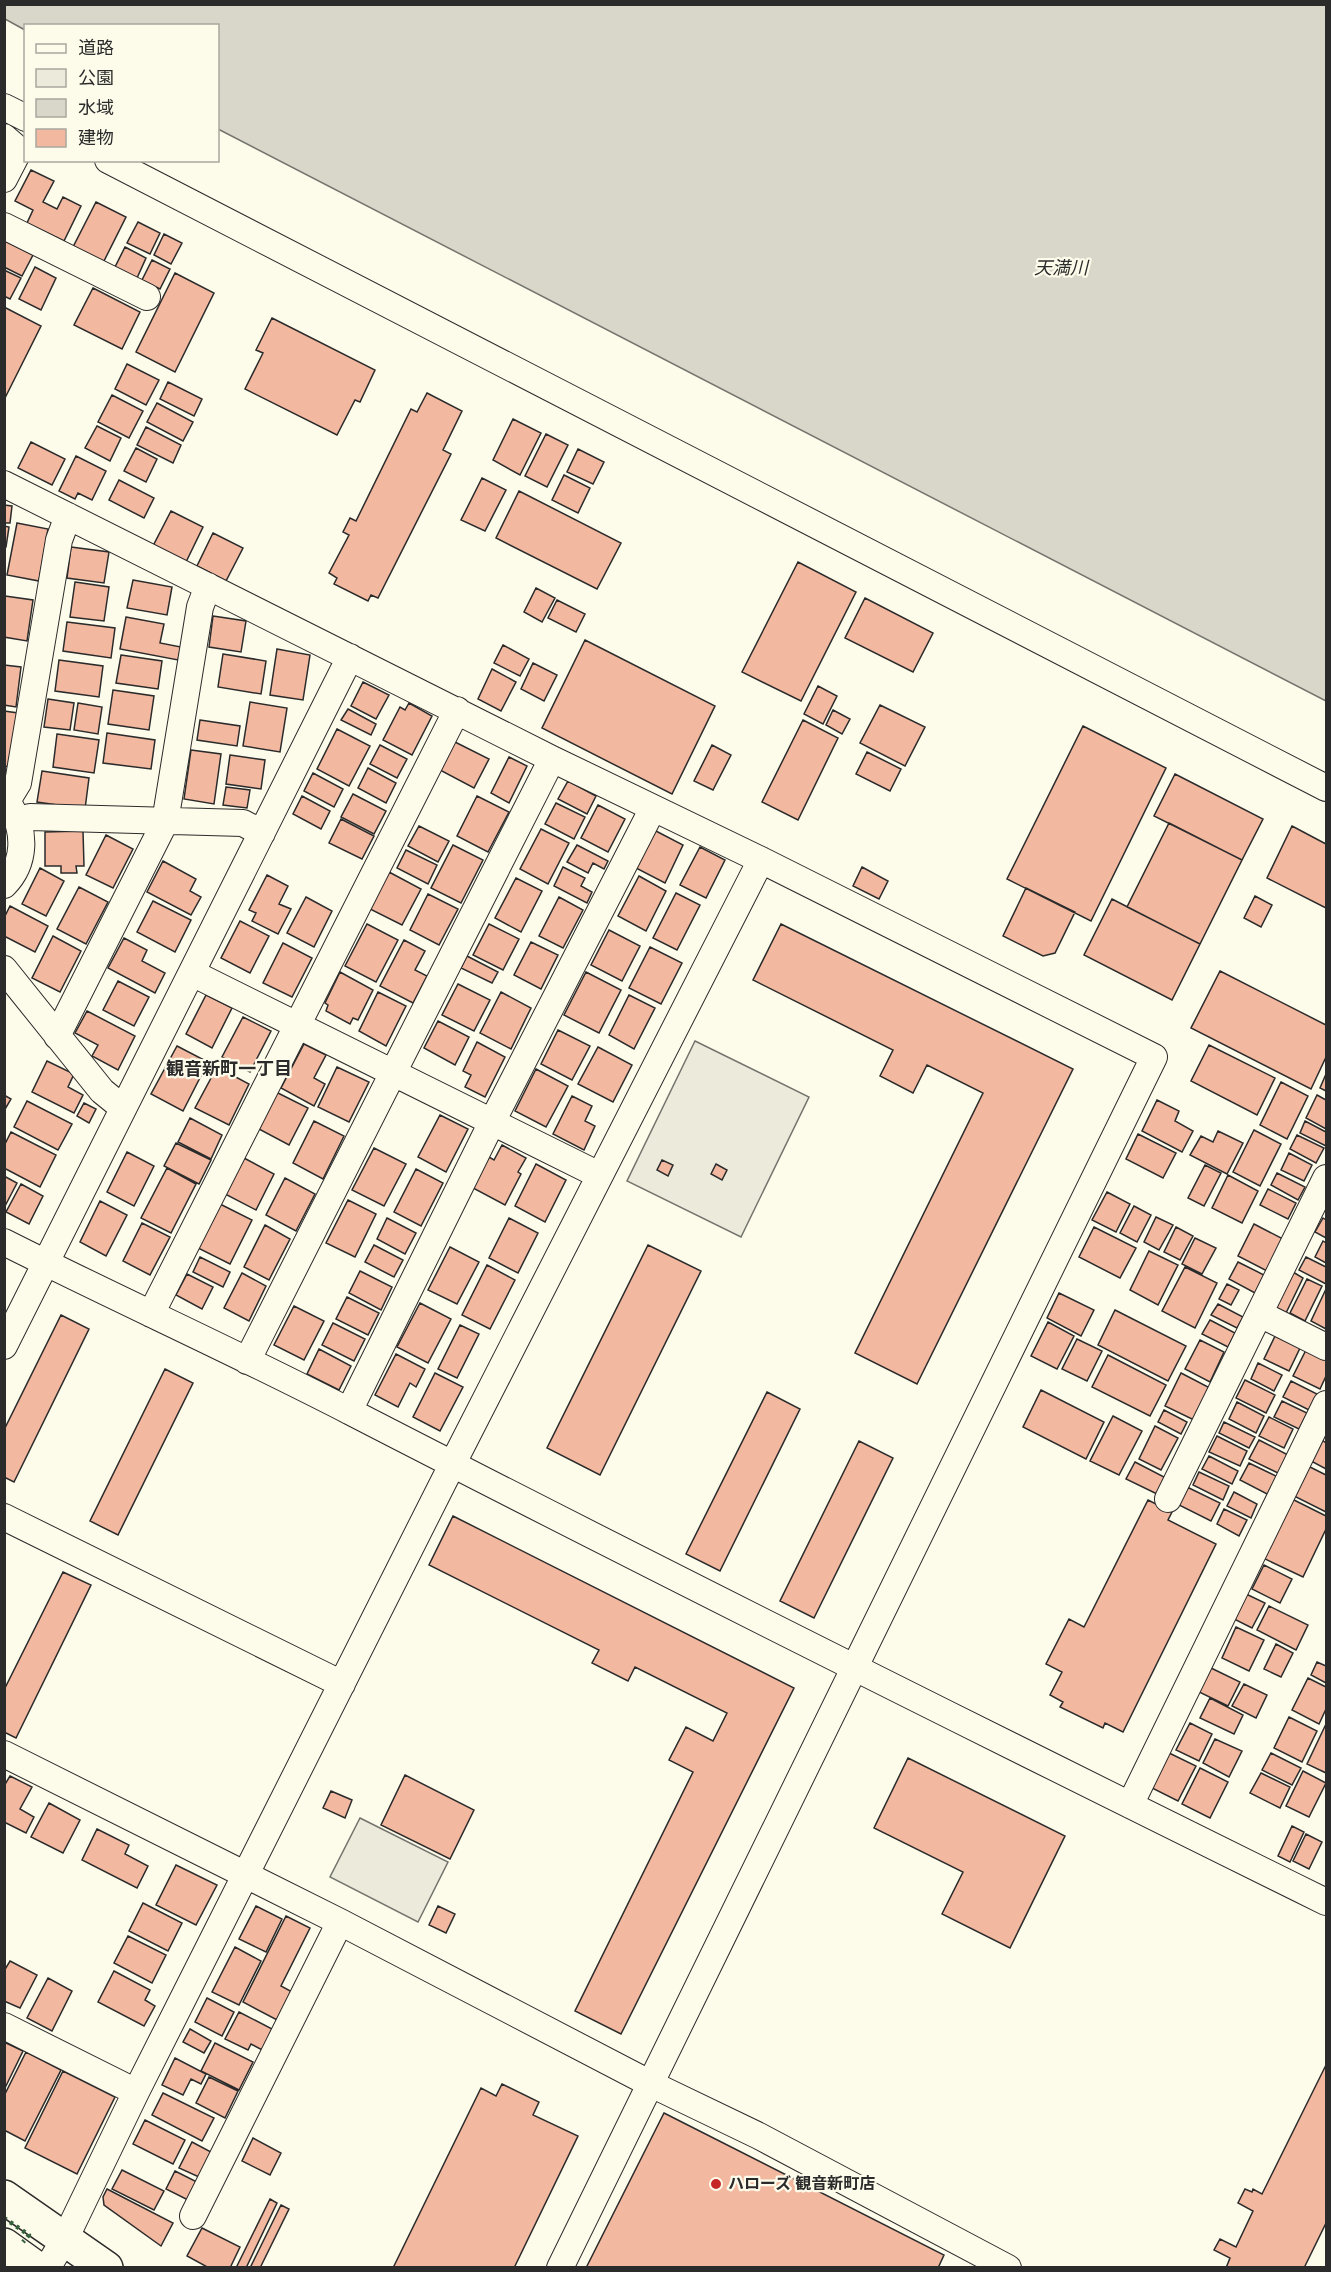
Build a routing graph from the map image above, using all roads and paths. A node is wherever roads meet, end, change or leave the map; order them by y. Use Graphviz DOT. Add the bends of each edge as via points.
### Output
graph roads {
  1 [pos="4,107"];
  2 [pos="24,117"];
  3 [pos="4,137"];
  4 [pos="112,162"];
  5 [pos="4,179"];
  6 [pos="4,226"];
  7 [pos="147,297"];
  8 [pos="4,484"];
  9 [pos="68,516"];
  10 [pos="208,586"];
  11 [pos="350,657"];
  12 [pos="457,710"];
  13 [pos="552,759"];
  14 [pos="1326,788"];
  15 [pos="10,807"];
  16 [pos="653,808"];
  17 [pos="165,822"];
  18 [pos="262,832"];
  19 [pos="761,860"];
  20 [pos="4,885"];
  21 [pos="4,969"];
  22 [pos="192,973"];
  23 [pos="297,1024"];
  24 [pos="57,1036"];
  25 [pos="394,1074"];
  26 [pos="123,1108"];
  27 [pos="492,1122"];
  28 [pos="599,1175"];
  29 [pos="1326,1179"];
  30 [pos="4,1242"];
  31 [pos="46,1263"];
  32 [pos="151,1314"];
  33 [pos="1260,1314"];
  34 [pos="4,1346"];
  35 [pos="1326,1347"];
  36 [pos="247,1361"];
  37 [pos="1326,1404"];
  38 [pos="350,1411"];
  39 [pos="452,1466"];
  40 [pos="1168,1499"];
  41 [pos="4,1517"];
  42 [pos="853,1668"];
  43 [pos="342,1684"];
  44 [pos="4,1754"];
  45 [pos="1130,1805"];
  46 [pos="246,1874"];
  47 [pos="1326,1902"];
  48 [pos="340,1922"];
  49 [pos="4,2026"];
  50 [pos="651,2084"];
  51 [pos="136,2092"];
  52 [pos="4,2197"];
  53 [pos="193,2216"];
  54 [pos="65,2239"];
  55 [pos="4,2245"];
  56 [pos="969,2259"];
  57 [pos="36,2268"];
  58 [pos="47,2268"];
  59 [pos="106,2268"];
  60 [pos="560,2268"];
  61 [pos="1008,2268"];
  1 -- 2 [label="street"];
  3 -- 5 [label="street" via="19,150"];
  4 -- 14 [label="street"];
  6 -- 7 [label="street"];
  8 -- 9 [label="street"];
  9 -- 10 [label="street"];
  9 -- 15 [label="street" via="59,540 18,783"];
  10 -- 11 [label="street"];
  10 -- 17 [label="street" via="200,608"];
  11 -- 12 [label="street"];
  11 -- 18 [label="street"];
  12 -- 13 [label="street"];
  12 -- 23 [label="street"];
  13 -- 16 [label="street"];
  13 -- 25 [label="street"];
  15 -- 17 [label="street" via="30,817"];
  15 -- 20 [label="street" via="23,842 13,876"];
  16 -- 19 [label="street"];
  16 -- 27 [label="street"];
  17 -- 18 [label="street" via="243,824"];
  17 -- 24 [label="street"];
  18 -- 22 [label="street"];
  19 -- 28 [label="street"];
  19 -- 42 [label="street" via="1154,1057"];
  21 -- 24 [label="street"];
  22 -- 23 [label="street"];
  22 -- 26 [label="street"];
  23 -- 25 [label="street"];
  23 -- 32 [label="street"];
  24 -- 26 [label="street" via="102,1091"];
  25 -- 27 [label="street"];
  25 -- 36 [label="street"];
  26 -- 31 [label="street"];
  27 -- 28 [label="street"];
  27 -- 38 [label="street"];
  28 -- 39 [label="street"];
  29 -- 33 [label="street"];
  30 -- 31 [label="street"];
  31 -- 32 [label="street"];
  31 -- 34 [label="street"];
  32 -- 36 [label="street"];
  33 -- 35 [label="street"];
  33 -- 40 [label="street"];
  36 -- 38 [label="street"];
  37 -- 45 [label="street"];
  38 -- 39 [label="street"];
  39 -- 42 [label="street"];
  39 -- 43 [label="street"];
  41 -- 43 [label="street"];
  42 -- 45 [label="street"];
  42 -- 50 [label="street"];
  43 -- 46 [label="street"];
  44 -- 46 [label="street"];
  45 -- 47 [label="street"];
  46 -- 48 [label="street"];
  46 -- 51 [label="street"];
  48 -- 50 [label="street"];
  48 -- 53 [label="street"];
  49 -- 51 [label="street"];
  50 -- 56 [label="street" via="759,2136"];
  50 -- 60 [label="street"];
  51 -- 54 [label="street"];
  52 -- 54 [label="main road"];
  54 -- 58 [label="street"];
  54 -- 59 [label="main road"];
  55 -- 57 [label="main road"];
  56 -- 61 [label="street"];
}
